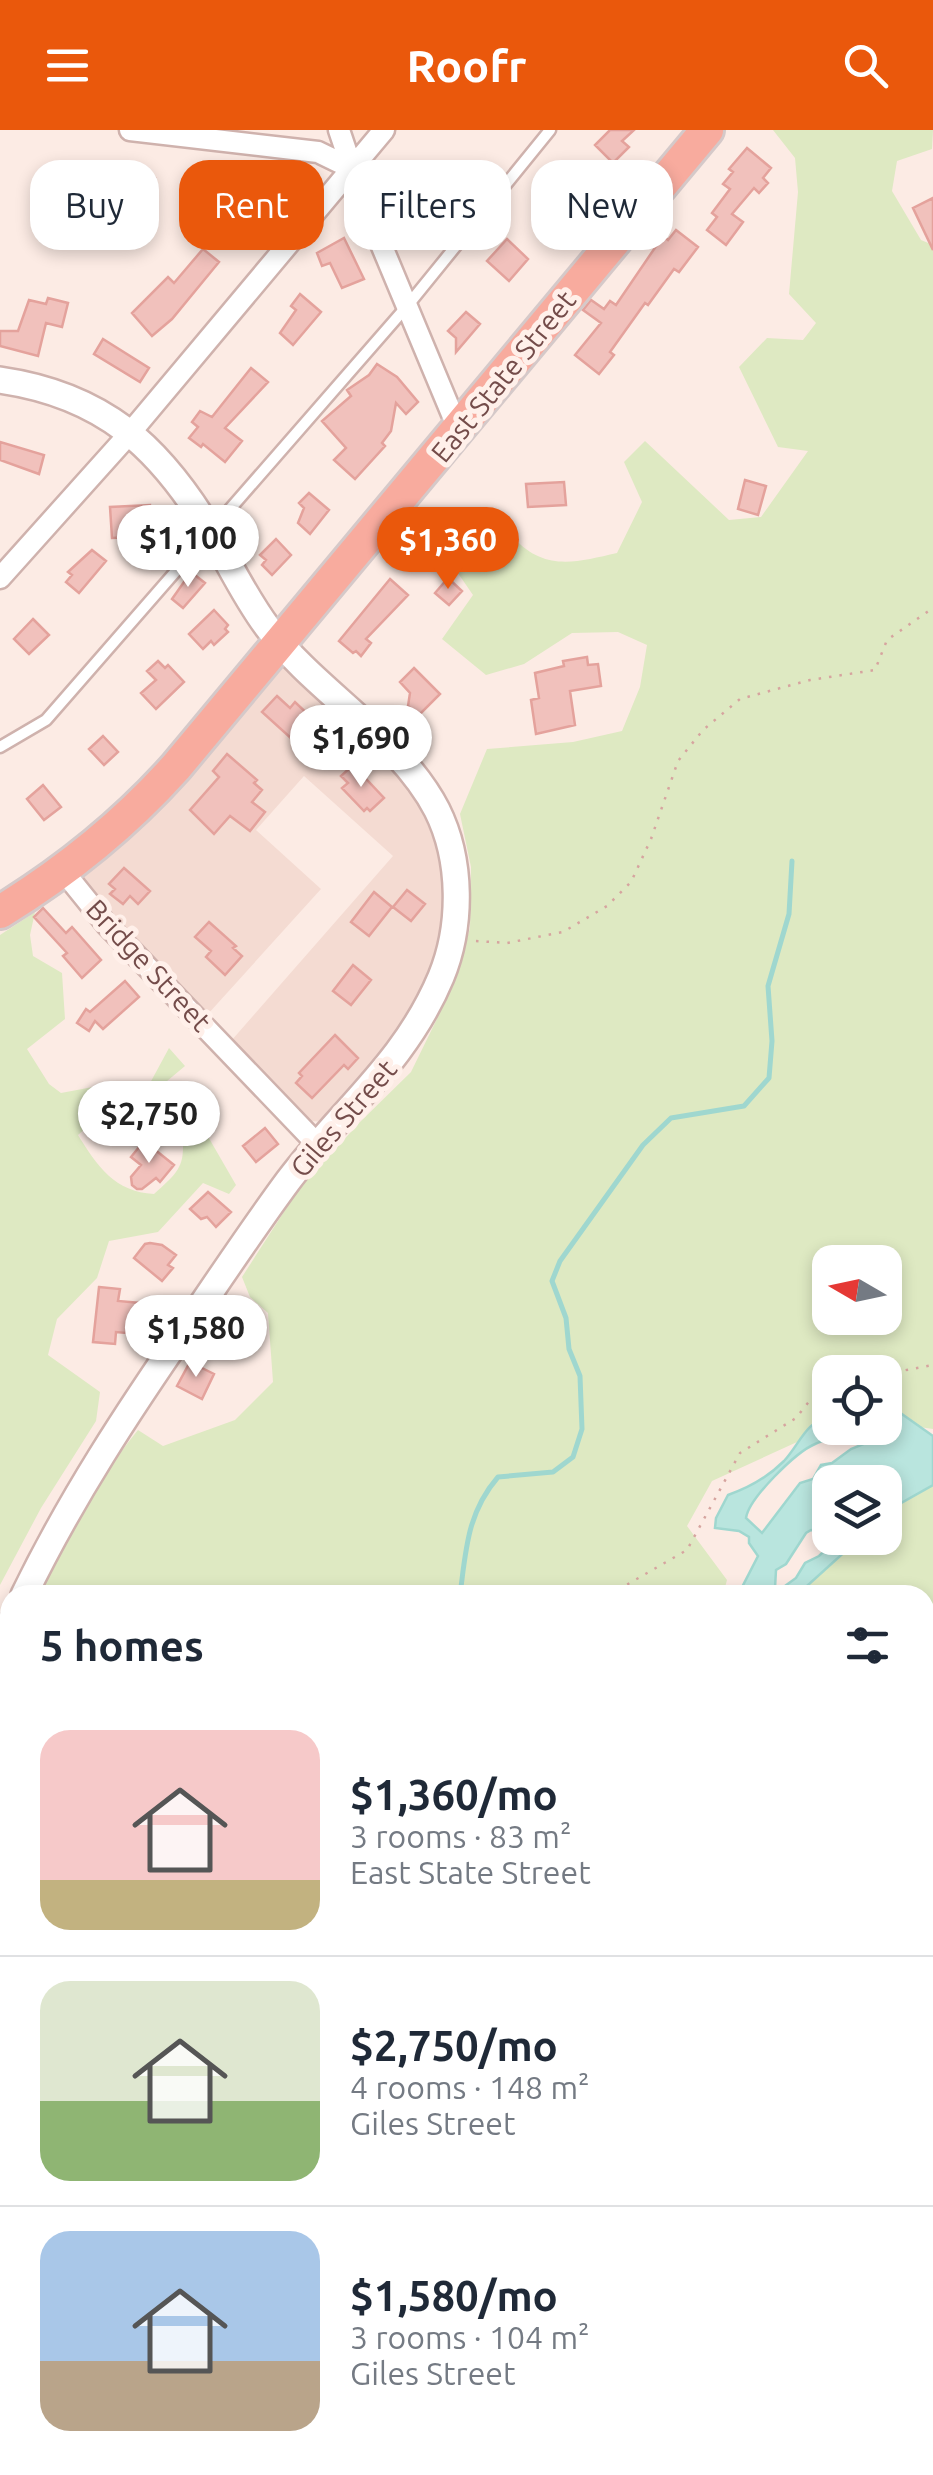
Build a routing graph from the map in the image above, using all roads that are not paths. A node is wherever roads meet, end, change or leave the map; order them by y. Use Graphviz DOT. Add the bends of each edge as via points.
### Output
graph roads {
  1 [pos="130,130"];
  2 [pos="339,130"];
  3 [pos="384,130"];
  4 [pos="550,130"];
  5 [pos="707,130"];
  6 [pos="350,160"];
  7 [pos="360,160"];
  8 [pos="344,165"];
  9 [pos="344,180"];
  10 [pos="384,250"];
  11 [pos="408,305"];
  12 [pos="0,380"];
  13 [pos="459,430"];
  14 [pos="130,433"];
  15 [pos="211,532"];
  16 [pos="0,578"];
  17 [pos="280,642"];
  18 [pos="0,747"];
  19 [pos="64,872"];
  20 [pos="0,912"];
  21 [pos="318,1145"];
  22 [pos="29,1585"];
  1 -- 8 [label="street" via="318,152"];
  2 -- 6 [label="street"];
  3 -- 7 [label="street"];
  4 -- 11 [label="lane"];
  5 -- 13 [label="highway, East State Street"];
  9 -- 14 [label="street"];
  10 -- 11 [label="street"];
  11 -- 13 [label="street"];
  11 -- 15 [label="lane"];
  12 -- 14 [label="street, Giles Street" via="67,398"];
  13 -- 17 [label="highway, East State Street"];
  14 -- 15 [label="street, Giles Street" via="176,477"];
  14 -- 16 [label="street"];
  15 -- 17 [label="street, Giles Street"];
  15 -- 18 [label="lane" via="46,720"];
  17 -- 19 [label="highway, East State Street" via="136,811"];
  17 -- 21 [label="street, Giles Street" via="418,780 437,811 456,880 454,938 407,1043"];
  19 -- 20 [label="highway, East State Street"];
  19 -- 21 [label="street, Bridge Street"];
  21 -- 22 [label="street, Giles Street" via="136,1400 77,1492"];
}
